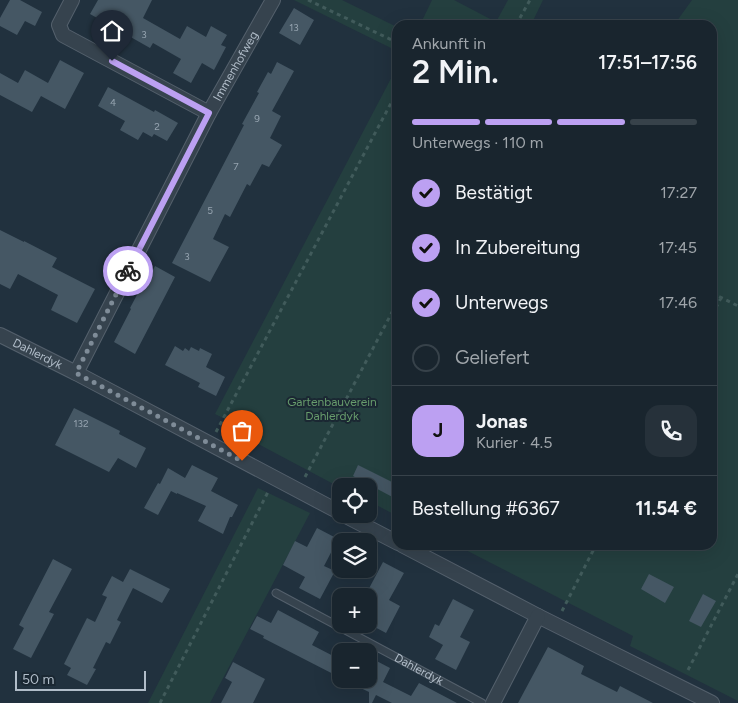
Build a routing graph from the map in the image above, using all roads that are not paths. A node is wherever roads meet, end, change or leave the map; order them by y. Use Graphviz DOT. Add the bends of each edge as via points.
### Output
graph roads {
  1 [pos="72,0"];
  2 [pos="273,0"];
  3 [pos="209,113"];
  4 [pos="0,335"];
  5 [pos="76,373"];
  6 [pos="332,509"];
  7 [pos="359,523"];
  8 [pos="392,540"];
  9 [pos="412,550"];
  10 [pos="276,593"];
  11 [pos="538,616"];
  12 [pos="482,703"];
  13 [pos="493,703"];
  14 [pos="712,703"];
  1 -- 3 [label="street" via="59,25 63,35"];
  2 -- 3 [label="street, Immenhofweg"];
  3 -- 5 [label="street, Immenhofweg"];
  4 -- 5 [label="street, Dahlerdyk"];
  5 -- 6 [label="street, Dahlerdyk"];
  7 -- 8 [label="street, Dahlerdyk"];
  9 -- 11 [label="street"];
  10 -- 12 [label="lane, Dahlerdyk"];
  11 -- 13 [label="street"];
  11 -- 14 [label="street"];
}
